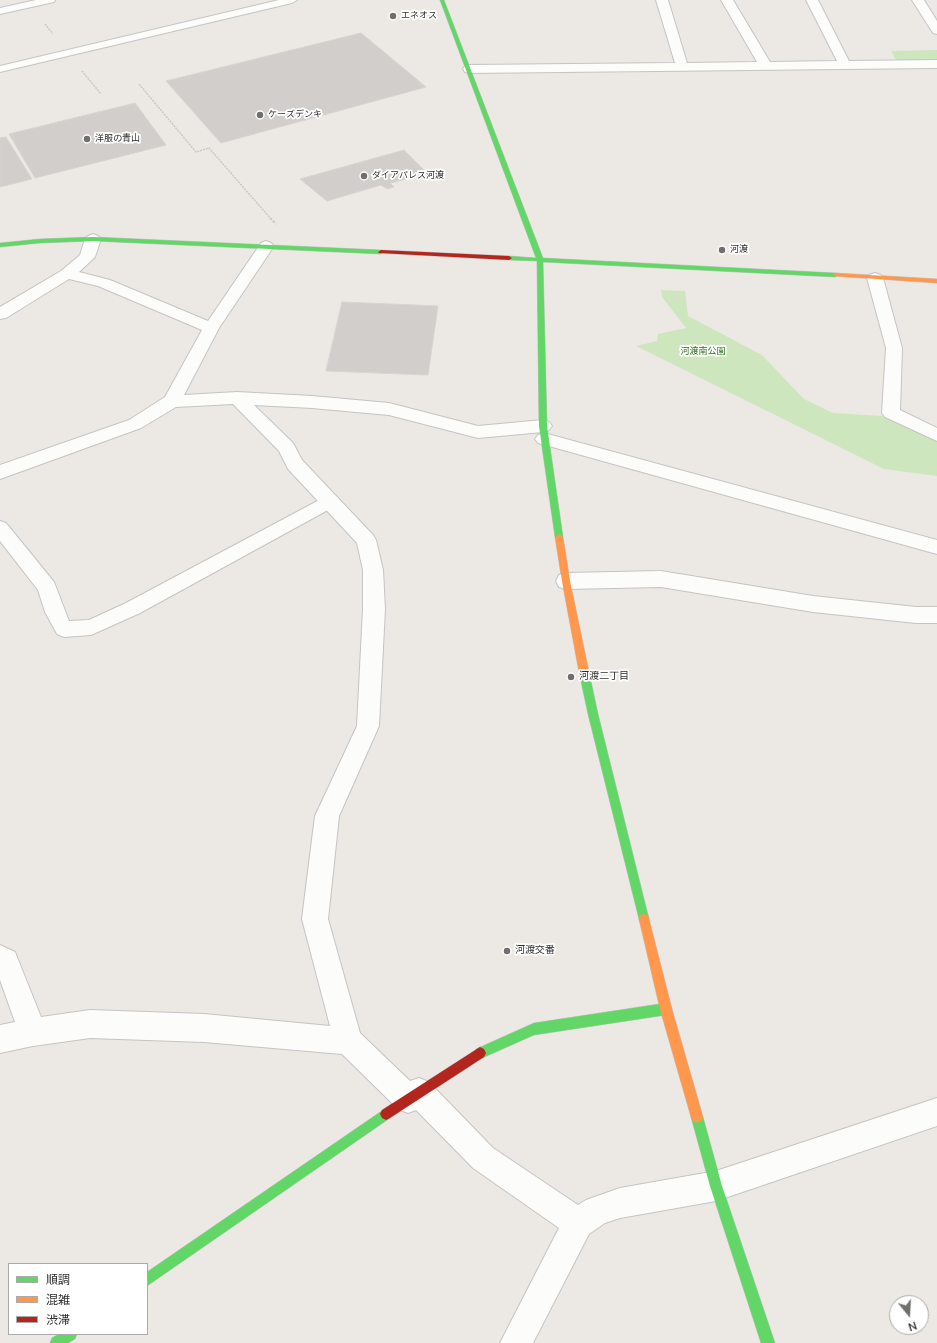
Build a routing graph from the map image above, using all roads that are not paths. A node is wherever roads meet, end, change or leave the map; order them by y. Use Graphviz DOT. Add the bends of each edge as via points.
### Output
graph roads {
  1 [pos="50,0"];
  2 [pos="292,0"];
  3 [pos="442,0"];
  4 [pos="662,0"];
  5 [pos="726,0"];
  6 [pos="812,0"];
  7 [pos="918,0"];
  8 [pos="0,11"];
  9 [pos="937,30"];
  10 [pos="937,64"];
  11 [pos="765,65"];
  12 [pos="845,65"];
  13 [pos="682,66"];
  14 [pos="469,69"];
  15 [pos="0,70"];
  16 [pos="93,239"];
  17 [pos="0,245"];
  18 [pos="266,246"];
  19 [pos="540,259"];
  20 [pos="67,274"];
  21 [pos="876,278"];
  22 [pos="937,281"];
  23 [pos="0,314"];
  24 [pos="211,328"];
  25 [pos="237,398"];
  26 [pos="172,401"];
  27 [pos="543,433"];
  28 [pos="937,434"];
  29 [pos="0,472"];
  30 [pos="331,501"];
  31 [pos="0,528"];
  32 [pos="937,547"];
  33 [pos="566,581"];
  34 [pos="937,615"];
  35 [pos="0,958"];
  36 [pos="666,1008"];
  37 [pos="33,1032"];
  38 [pos="0,1039"];
  39 [pos="348,1041"];
  40 [pos="413,1096"];
  41 [pos="937,1112"];
  42 [pos="716,1186"];
  43 [pos="578,1223"];
  44 [pos="148,1279"];
  45 [pos="69,1335"];
  46 [pos="57,1343"];
  47 [pos="516,1343"];
  48 [pos="768,1343"];
  1 -- 8 [label="lane"];
  2 -- 15 [label="lane"];
  3 -- 14 [label="street"];
  4 -- 13 [label="street"];
  5 -- 11 [label="street"];
  6 -- 12 [label="street"];
  7 -- 9 [label="street"];
  10 -- 12 [label="street"];
  11 -- 12 [label="street"];
  11 -- 13 [label="street"];
  13 -- 14 [label="street"];
  14 -- 19 [label="street"];
  16 -- 17 [label="street"];
  16 -- 18 [label="street"];
  16 -- 20 [label="street" via="87,257"];
  18 -- 19 [label="street"];
  18 -- 24 [label="street"];
  19 -- 21 [label="street"];
  19 -- 27 [label="street"];
  20 -- 23 [label="street"];
  20 -- 24 [label="street" via="104,283"];
  21 -- 22 [label="street"];
  21 -- 28 [label="street" via="894,348 891,413"];
  24 -- 26 [label="street"];
  25 -- 26 [label="street"];
  25 -- 27 [label="street" via="389,409 478,432"];
  25 -- 30 [label="street" via="286,447 295,464"];
  26 -- 29 [label="street" via="135,424"];
  27 -- 32 [label="street"];
  27 -- 33 [label="street"];
  30 -- 31 [label="lane" via="134,608 91,627 64,630 47,587"];
  30 -- 39 [label="street" via="366,540 373,570 374,608 368,726 327,816 315,919"];
  33 -- 34 [label="street" via="661,579 813,604"];
  33 -- 36 [label="street" via="592,714"];
  35 -- 37 [label="street" via="6,962"];
  36 -- 40 [label="street" via="534,1029 475,1056"];
  36 -- 42 [label="street"];
  37 -- 38 [label="street"];
  37 -- 39 [label="street" via="90,1024 204,1028"];
  39 -- 40 [label="street"];
  40 -- 43 [label="street" via="483,1158"];
  40 -- 44 [label="street"];
  41 -- 42 [label="street"];
  42 -- 43 [label="street" via="620,1203 597,1211"];
  42 -- 48 [label="street"];
  43 -- 47 [label="street"];
  45 -- 46 [label="street"];
}
